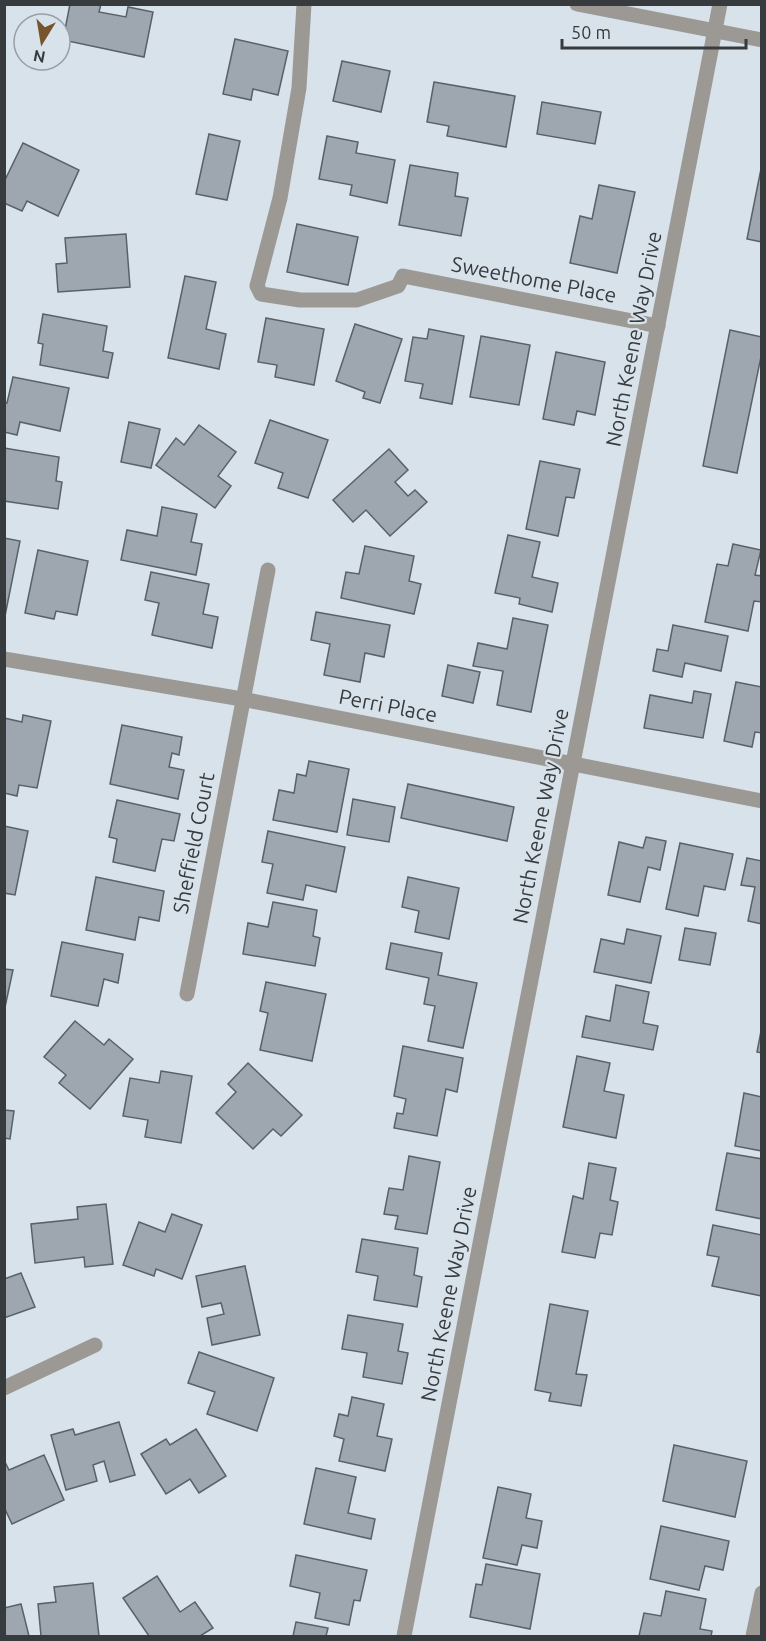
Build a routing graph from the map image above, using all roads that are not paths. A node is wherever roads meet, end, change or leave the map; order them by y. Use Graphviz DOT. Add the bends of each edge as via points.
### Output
graph roads {
  1 [pos="304,4"];
  2 [pos="577,4"];
  3 [pos="720,4"];
  4 [pos="715,31"];
  5 [pos="762,40"];
  6 [pos="658,326"];
  7 [pos="268,570"];
  8 [pos="4,659"];
  9 [pos="242,699"];
  10 [pos="573,765"];
  11 [pos="762,801"];
  12 [pos="187,994"];
  13 [pos="95,1345"];
  14 [pos="4,1388"];
  15 [pos="762,1593"];
  16 [pos="404,1636"];
  17 [pos="753,1636"];
  1 -- 6 [label="street, Sweethome Place" via="299,88 280,198 257,286 261,294 300,300 357,300 398,286 403,276"];
  2 -- 4 [label="street"];
  3 -- 4 [label="street, North Keene Way Drive"];
  4 -- 5 [label="street"];
  4 -- 6 [label="street, North Keene Way Drive"];
  6 -- 10 [label="street, North Keene Way Drive"];
  7 -- 9 [label="street, Sheffield Court"];
  8 -- 9 [label="street, Perri Place"];
  9 -- 10 [label="street, Perri Place"];
  9 -- 12 [label="street, Sheffield Court"];
  10 -- 11 [label="street, Perri Place"];
  10 -- 16 [label="street, North Keene Way Drive"];
  13 -- 14 [label="street"];
  15 -- 17 [label="street"];
}
